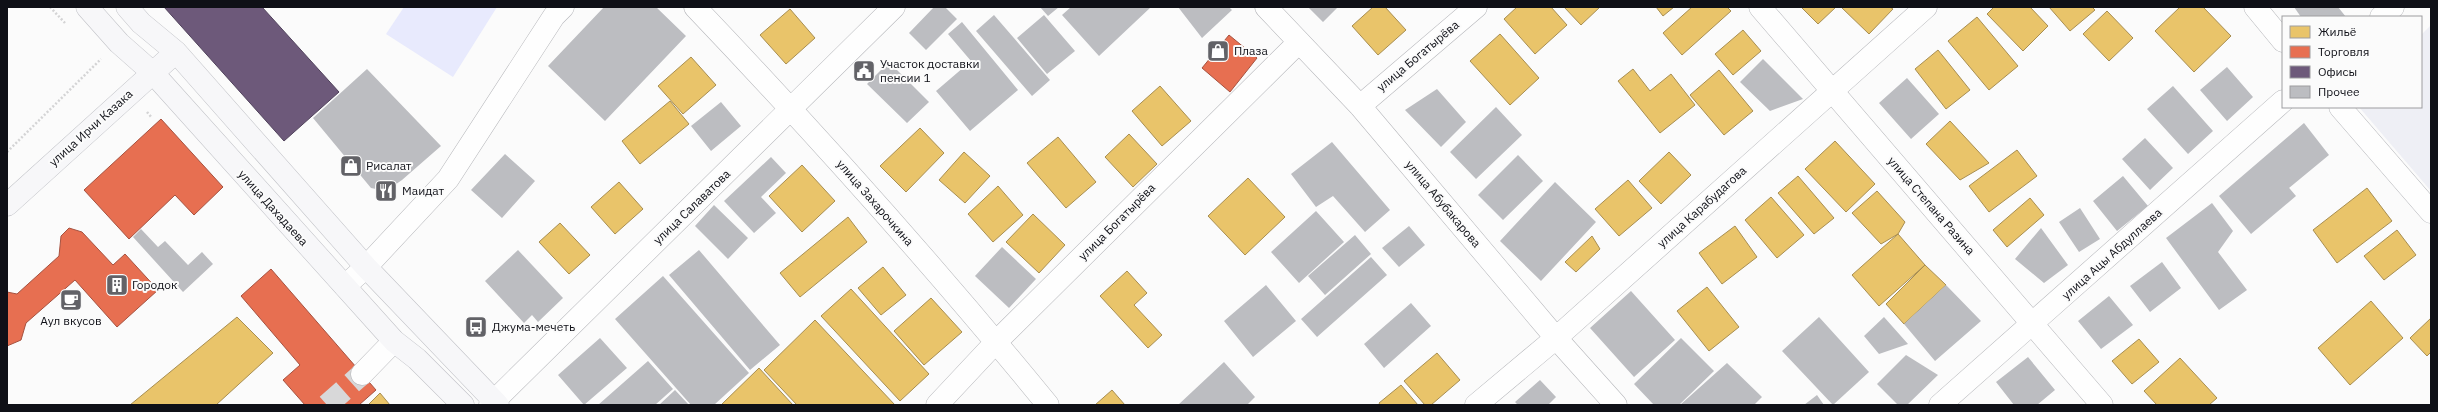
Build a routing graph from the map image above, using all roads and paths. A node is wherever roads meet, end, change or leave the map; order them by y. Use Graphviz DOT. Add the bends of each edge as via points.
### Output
graph roads {
  1 [pos="87,7"];
  2 [pos="127,7"];
  3 [pos="563,7"];
  4 [pos="695,7"];
  5 [pos="894,7"];
  6 [pos="1266,7"];
  7 [pos="1476,7"];
  8 [pos="1760,7"];
  9 [pos="1926,7"];
  10 [pos="2255,7"];
  11 [pos="2393,7"];
  12 [pos="2382,16"];
  13 [pos="2282,39"];
  14 [pos="1299,42"];
  15 [pos="119,43"];
  16 [pos="176,52"];
  17 [pos="153,74"];
  18 [pos="1832,90"];
  19 [pos="2282,102"];
  20 [pos="1360,106"];
  21 [pos="2341,108"];
  22 [pos="792,109"];
  23 [pos="7,152"];
  24 [pos="7,205"];
  25 [pos="2431,212"];
  26 [pos="366,267"];
  27 [pos="345,286"];
  28 [pos="2033,324"];
  29 [pos="1556,338"];
  30 [pos="394,341"];
  31 [pos="996,342"];
  32 [pos="362,374"];
  33 [pos="494,404"];
  34 [pos="463,405"];
  35 [pos="937,405"];
  36 [pos="1048,405"];
  37 [pos="1476,405"];
  38 [pos="1616,405"];
  39 [pos="1940,405"];
  40 [pos="2102,405"];
  1 -- 15 [label="main road, улица Дахадаева"];
  2 -- 16 [label="main road"];
  3 -- 26 [label="street" via="554,16 448,179"];
  4 -- 22 [label="street, улица Захарочкина"];
  5 -- 22 [label="street, улица Салаватова"];
  6 -- 14 [label="street, улица Абубакарова"];
  7 -- 20 [label="street, улица Богатырёва"];
  8 -- 18 [label="street, улица Степана Разина"];
  9 -- 18 [label="street, улица Карабудагова"];
  10 -- 13 [label="street"];
  11 -- 12 [label="street"];
  14 -- 20 [label="street, улица Абубакарова"];
  14 -- 31 [label="street, улица Богатырёва"];
  15 -- 17 [label="main road, улица Дахадаева"];
  15 -- 23 [label="path"];
  16 -- 17 [label="main road, улица Ирчи Казака"];
  16 -- 26 [label="main road"];
  17 -- 24 [label="main road, улица Ирчи Казака"];
  17 -- 27 [label="main road, улица Дахадаева"];
  18 -- 28 [label="street, улица Степана Разина"];
  18 -- 29 [label="street, улица Карабудагова"];
  19 -- 28 [label="street, улица Ацы Абдуллаева"];
  20 -- 29 [label="street, улица Абубакарова"];
  21 -- 25 [label="street"];
  22 -- 31 [label="street, улица Захарочкина"];
  22 -- 33 [label="street, улица Салаватова"];
  26 -- 27 [label="street"];
  26 -- 33 [label="main road"];
  27 -- 30 [label="main road, улица Дахадаева"];
  28 -- 39 [label="street, улица Ацы Абдуллаева"];
  28 -- 40 [label="street, улица Степана Разина"];
  29 -- 37 [label="street, улица Карабудагова"];
  29 -- 38 [label="street, улица Абубакарова"];
  30 -- 32 [label="street"];
  30 -- 34 [label="main road, улица Дахадаева" via="417,359"];
  31 -- 35 [label="street, улица Богатырёва"];
  31 -- 36 [label="street, улица Захарочкина"];
}
